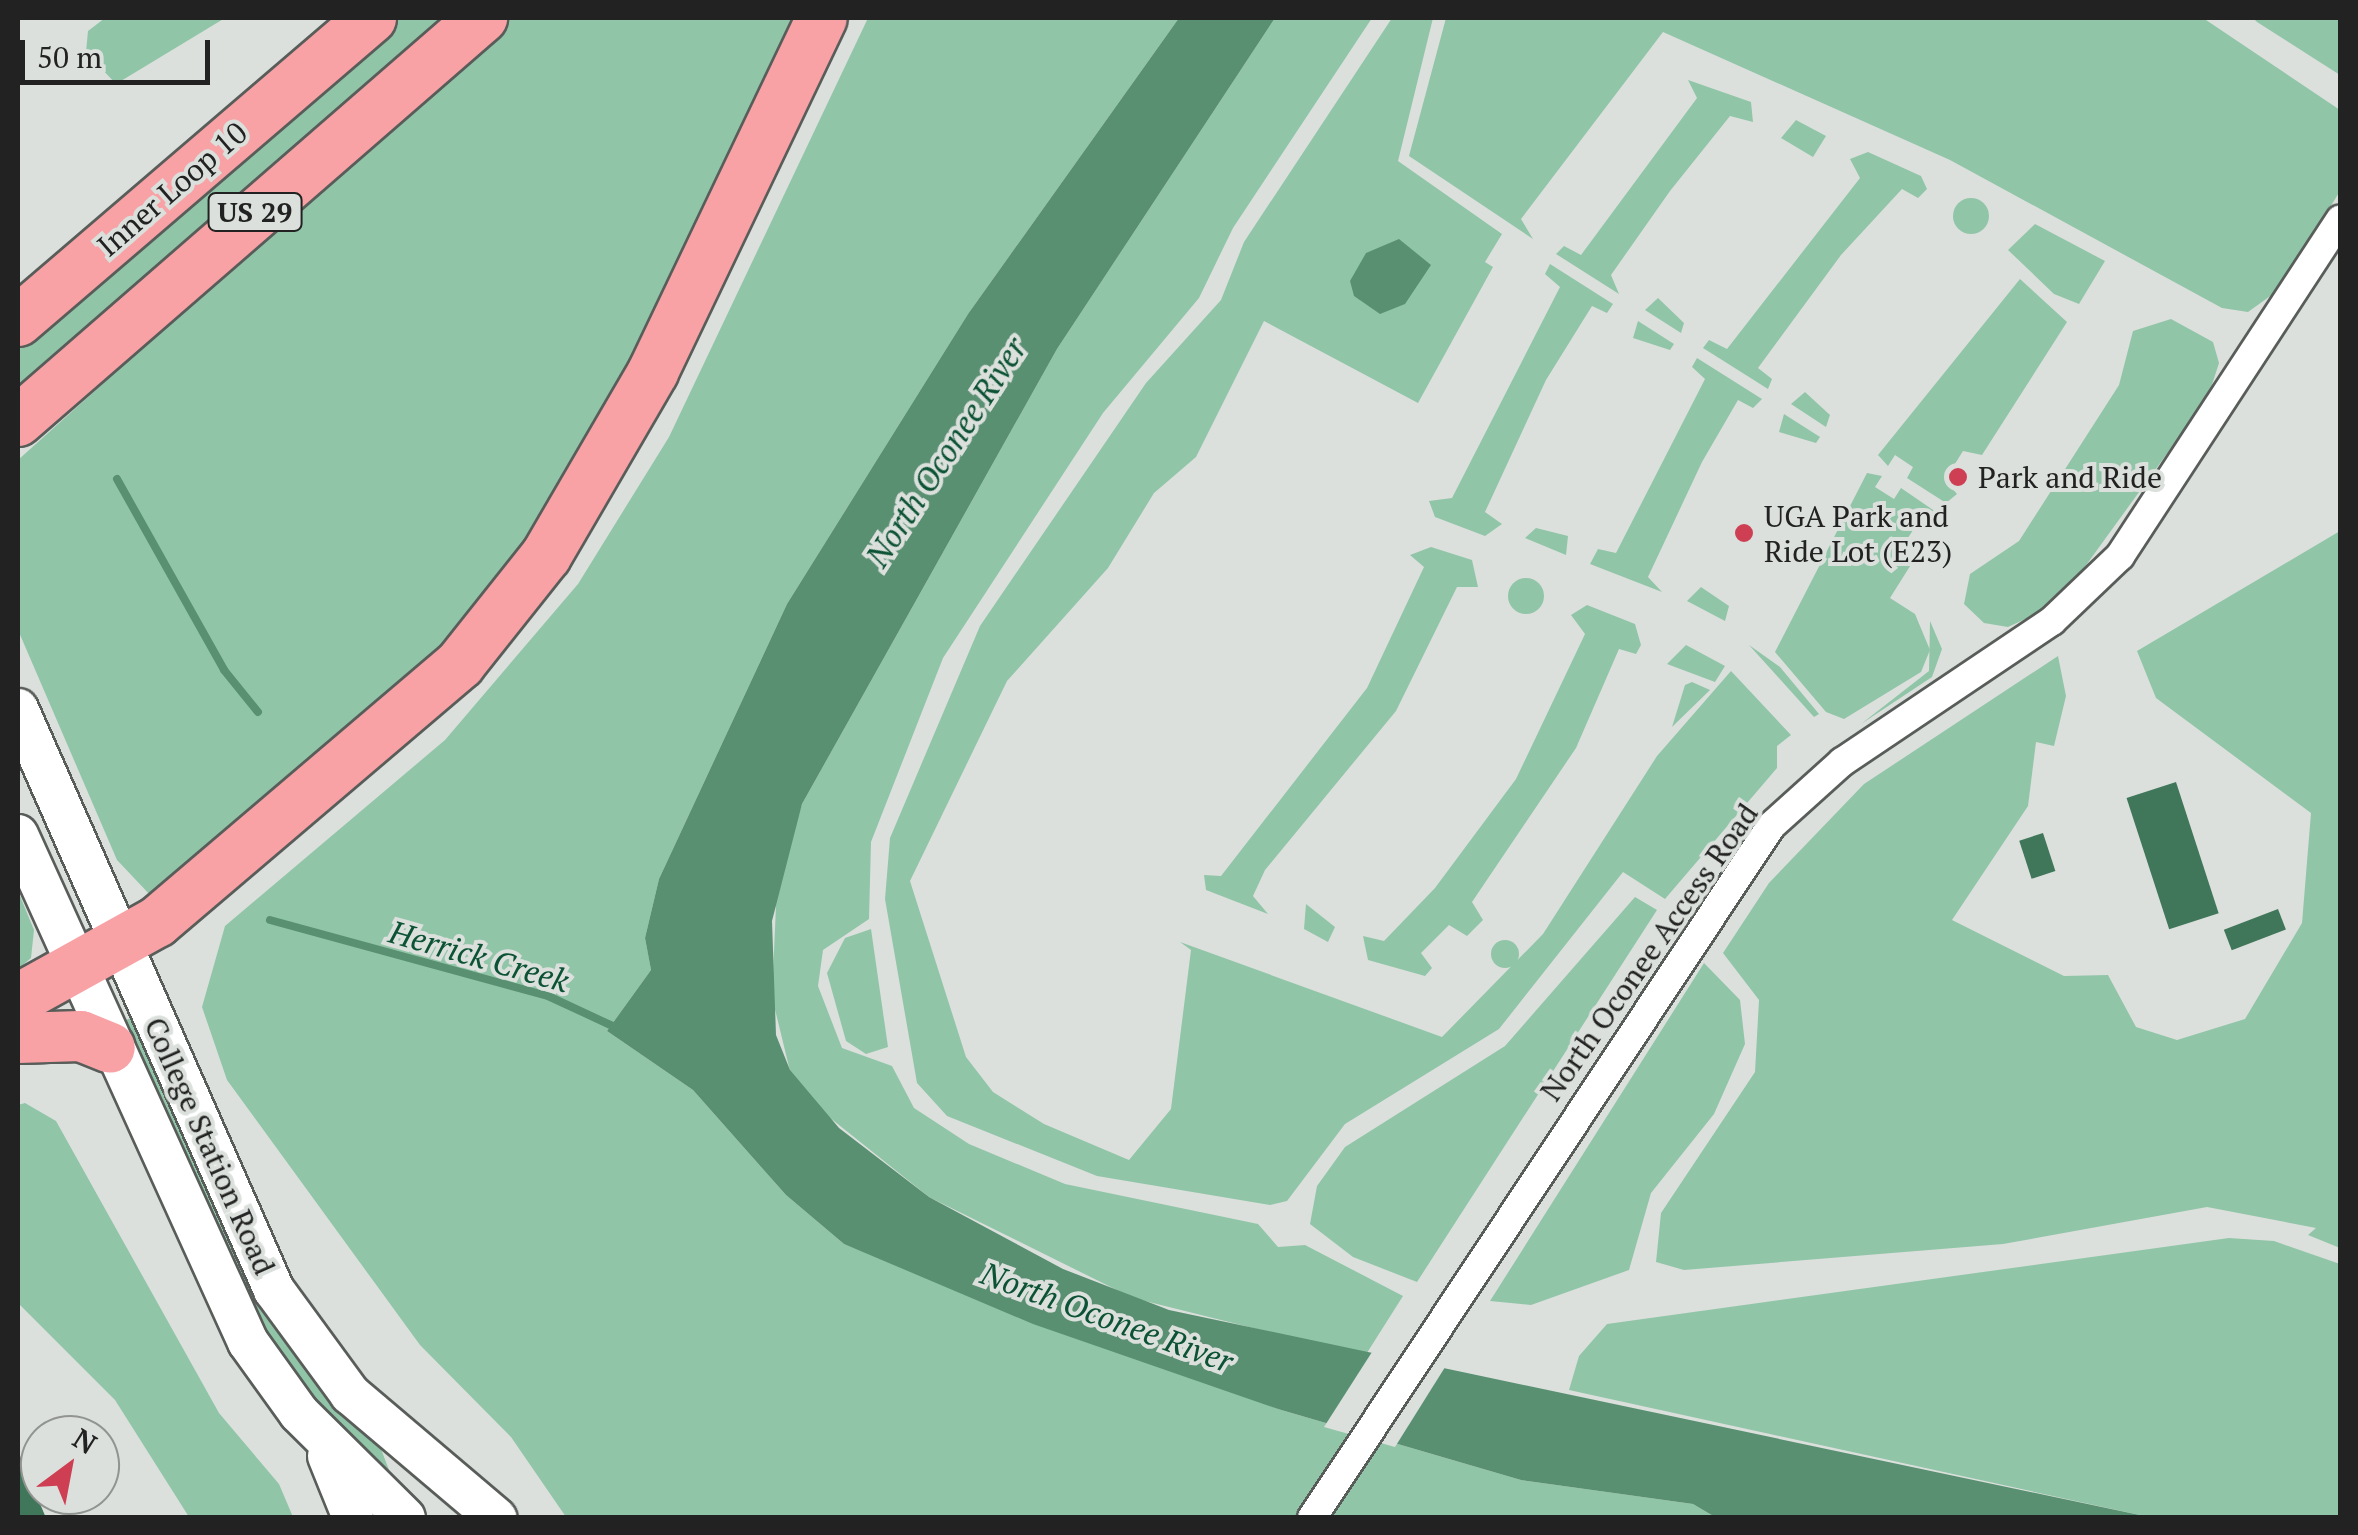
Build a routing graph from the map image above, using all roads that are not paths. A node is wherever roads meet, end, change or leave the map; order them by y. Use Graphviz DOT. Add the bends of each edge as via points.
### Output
graph roads {
  1 [pos="371,18"];
  2 [pos="482,18"];
  3 [pos="822,18"];
  4 [pos="2340,220"];
  5 [pos="18,321"];
  6 [pos="18,420"];
  7 [pos="18,709"];
  8 [pos="18,835"];
  9 [pos="122,944"];
  10 [pos="78,972"];
  11 [pos="18,999"];
  12 [pos="18,1038"];
  13 [pos="110,1048"];
  14 [pos="318,1434"];
  15 [pos="448,1504"];
  16 [pos="353,1518"];
  17 [pos="406,1518"];
  18 [pos="496,1518"];
  19 [pos="1312,1518"];
  1 -- 5 [label="highway, Inner Loop 10 / US 29"];
  2 -- 6 [label="highway, US 29"];
  3 -- 9 [label="highway" via="653,372 546,556 460,664"];
  4 -- 19 [label="street, North Oconee Access Road" via="2120,556 2052,621 1842,762 1771,826"];
  7 -- 9 [label="main road, College Station Road"];
  8 -- 10 [label="main road, College Station Road"];
  9 -- 10 [label="highway"];
  9 -- 15 [label="main road, College Station Road" via="274,1290 350,1394"];
  10 -- 11 [label="highway"];
  10 -- 13 [label="main road, College Station Road"];
  12 -- 13 [label="highway" via="81,1036"];
  13 -- 14 [label="main road, College Station Road" via="248,1342"];
  14 -- 16 [label="main road"];
  14 -- 17 [label="main road, College Station Road"];
  15 -- 18 [label="main road, College Station Road"];
}
